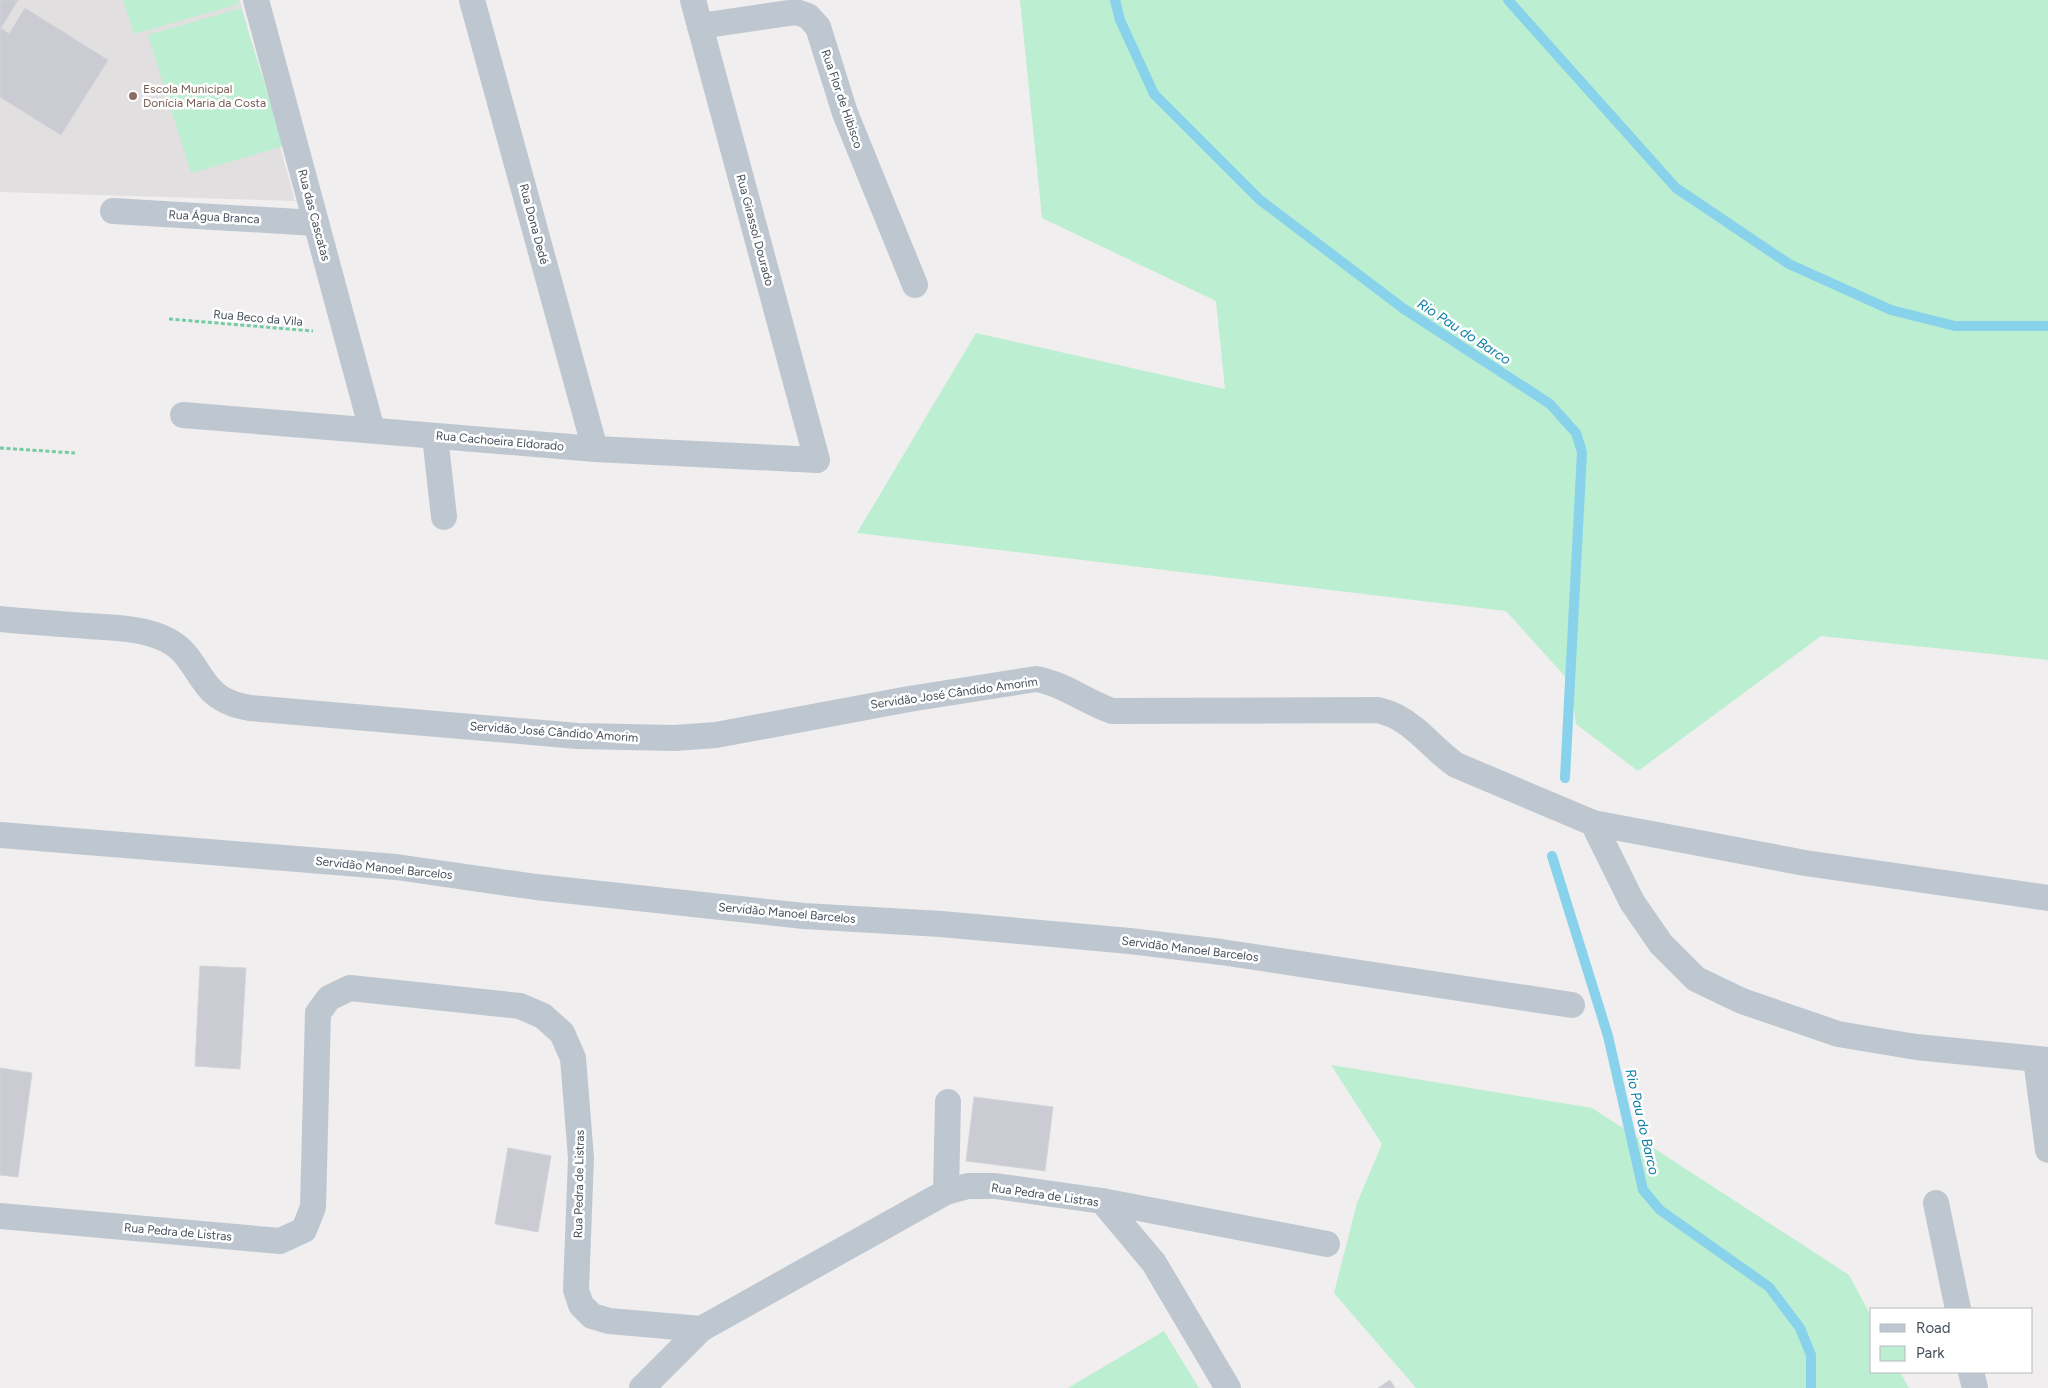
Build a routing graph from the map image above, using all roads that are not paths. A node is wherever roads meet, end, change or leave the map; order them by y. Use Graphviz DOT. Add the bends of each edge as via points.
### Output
graph roads {
  1 [pos="256,0"];
  2 [pos="472,0"];
  3 [pos="693,0"];
  4 [pos="700,26"];
  5 [pos="113,211"];
  6 [pos="316,223"];
  7 [pos="915,285"];
  8 [pos="183,415"];
  9 [pos="372,430"];
  10 [pos="435,436"];
  11 [pos="595,449"];
  12 [pos="817,460"];
  13 [pos="444,517"];
  14 [pos="0,619"];
  15 [pos="1594,823"];
  16 [pos="0,835"];
  17 [pos="2048,898"];
  18 [pos="1572,1006"];
  19 [pos="2042,1059"];
  20 [pos="948,1102"];
  21 [pos="2048,1150"];
  22 [pos="946,1192"];
  23 [pos="1102,1201"];
  24 [pos="1936,1203"];
  25 [pos="0,1216"];
  26 [pos="1327,1244"];
  27 [pos="1958,1308"];
  28 [pos="701,1329"];
  29 [pos="1971,1373"];
  30 [pos="642,1388"];
  31 [pos="1228,1388"];
  32 [pos="1974,1388"];
  1 -- 6 [label="street, Rua das Cascatas"];
  2 -- 11 [label="street, Rua Dona Dedé"];
  3 -- 4 [label="street, Rua Girassol Dourado"];
  4 -- 7 [label="street, Rua Flor de Hibisco" via="796,12 808,16 818,27 844,113"];
  4 -- 12 [label="street, Rua Girassol Dourado"];
  5 -- 6 [label="street, Rua Água Branca"];
  6 -- 9 [label="street, Rua das Cascatas"];
  8 -- 9 [label="street, Rua Cachoeira Eldorado"];
  9 -- 10 [label="street, Rua Cachoeira Eldorado"];
  10 -- 11 [label="street, Rua Cachoeira Eldorado"];
  10 -- 13 [label="street"];
  11 -- 12 [label="street, Rua Cachoeira Eldorado"];
  14 -- 15 [label="street, Servidão José Cândido Amorim" via="146,632 185,652 209,687 220,697 250,708 578,736 675,738 716,735 908,698 1036,679 1053,682 1094,705 1112,711 1378,710 1412,727 1456,765"];
  15 -- 17 [label="street, Servidão José Cândido Amorim" via="1805,863"];
  15 -- 19 [label="street" via="1632,902 1661,944 1696,978 1742,1001 1838,1034 1916,1047"];
  16 -- 18 [label="street, Servidão Manoel Barcelos" via="396,867 536,887 804,916 1130,940"];
  19 -- 21 [label="street"];
  20 -- 22 [label="street"];
  22 -- 23 [label="street, Rua Pedra de Listras" via="968,1186 995,1186"];
  22 -- 28 [label="street, Rua Pedra de Listras"];
  23 -- 26 [label="street"];
  23 -- 31 [label="street, Rua Pedra de Listras" via="1154,1263"];
  24 -- 27 [label="street"];
  25 -- 28 [label="street, Rua Pedra de Listras" via="280,1241 304,1230 313,1207 318,1012 329,998 350,988 520,1006 543,1016 562,1033 573,1058 581,1136 576,1290 580,1305 592,1316 609,1321"];
  28 -- 30 [label="street"];
  29 -- 32 [label="street"];
}
